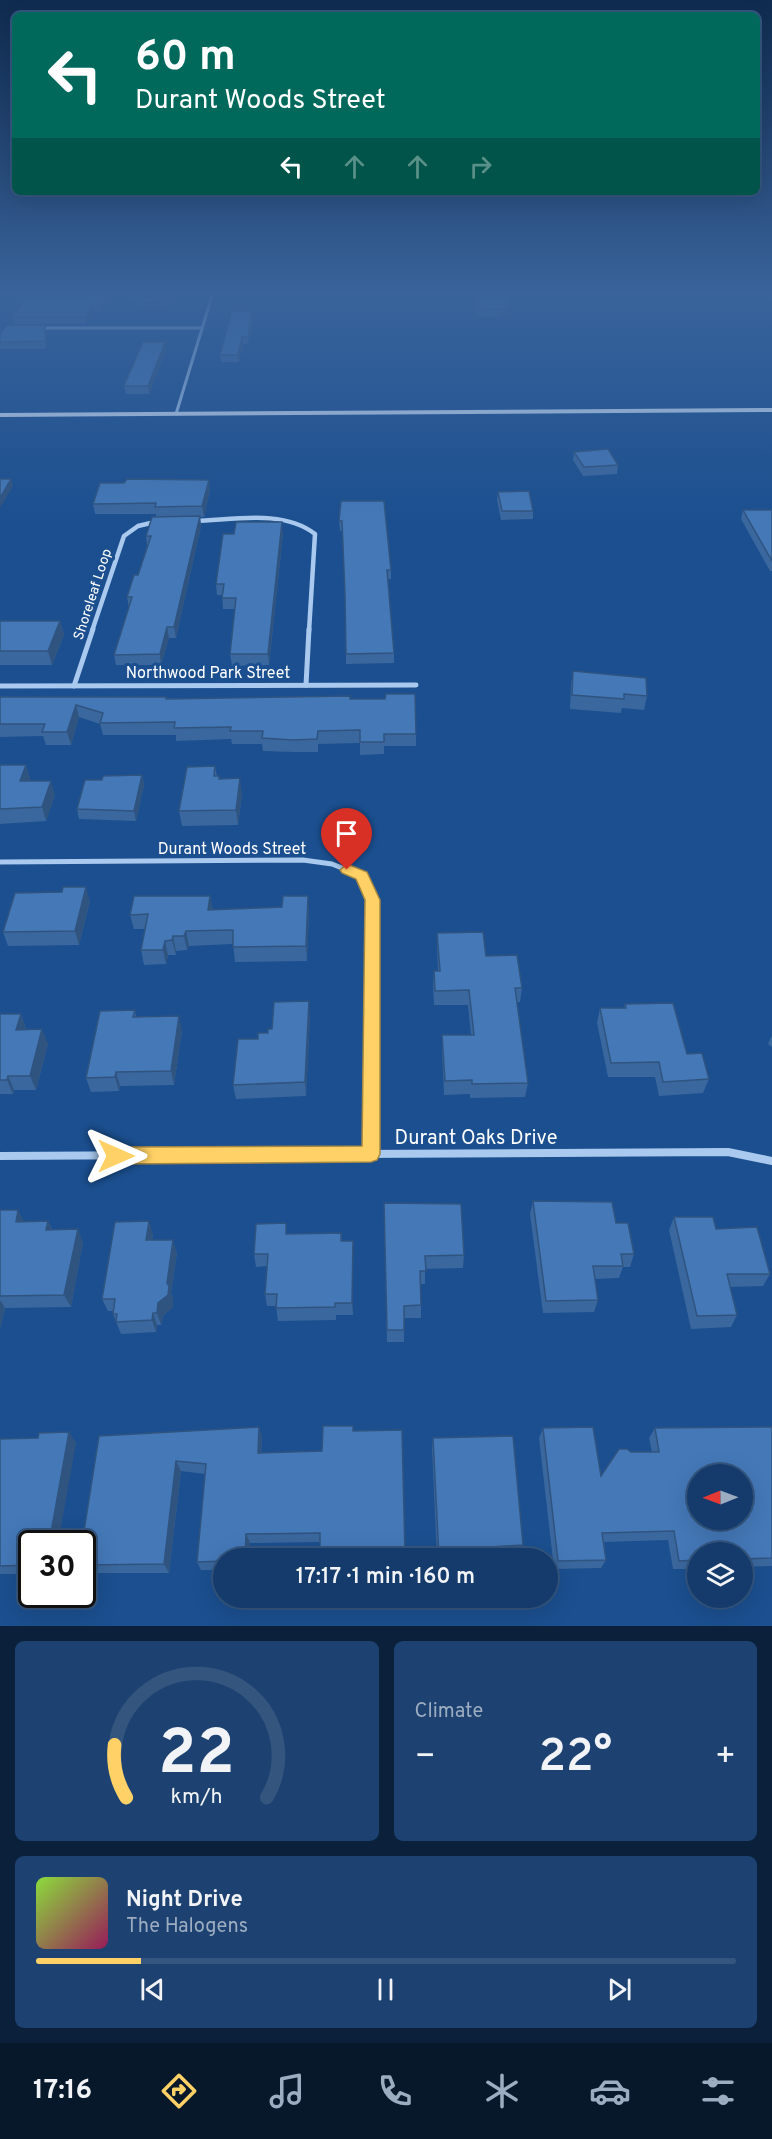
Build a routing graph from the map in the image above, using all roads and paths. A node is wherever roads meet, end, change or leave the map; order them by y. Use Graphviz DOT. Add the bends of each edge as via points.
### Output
graph roads {
  1 [pos="188,372"];
  2 [pos="772,410"];
  3 [pos="176,414"];
  4 [pos="0,415"];
  5 [pos="190,521"];
  6 [pos="167,522"];
  7 [pos="306,685"];
  8 [pos="416,685"];
  9 [pos="0,686"];
  10 [pos="74,686"];
  11 [pos="0,862"];
  12 [pos="371,1154"];
  13 [pos="0,1156"];
  14 [pos="772,1161"];
  1 -- 3 [label="street"];
  2 -- 3 [label="street"];
  3 -- 4 [label="street"];
  5 -- 7 [label="street" via="283,520 309,527 315,534"];
  6 -- 10 [label="street, Shoreleaf Loop" via="138,526 124,536"];
  7 -- 8 [label="street, Northwood Park Street"];
  7 -- 10 [label="street, Northwood Park Street"];
  9 -- 10 [label="street, Northwood Park Street"];
  11 -- 12 [label="street, Durant Woods Street" via="303,861 332,864 362,876 373,900"];
  12 -- 13 [label="street, Durant Oaks Drive"];
  12 -- 14 [label="street, Durant Oaks Drive" via="728,1152"];
}
